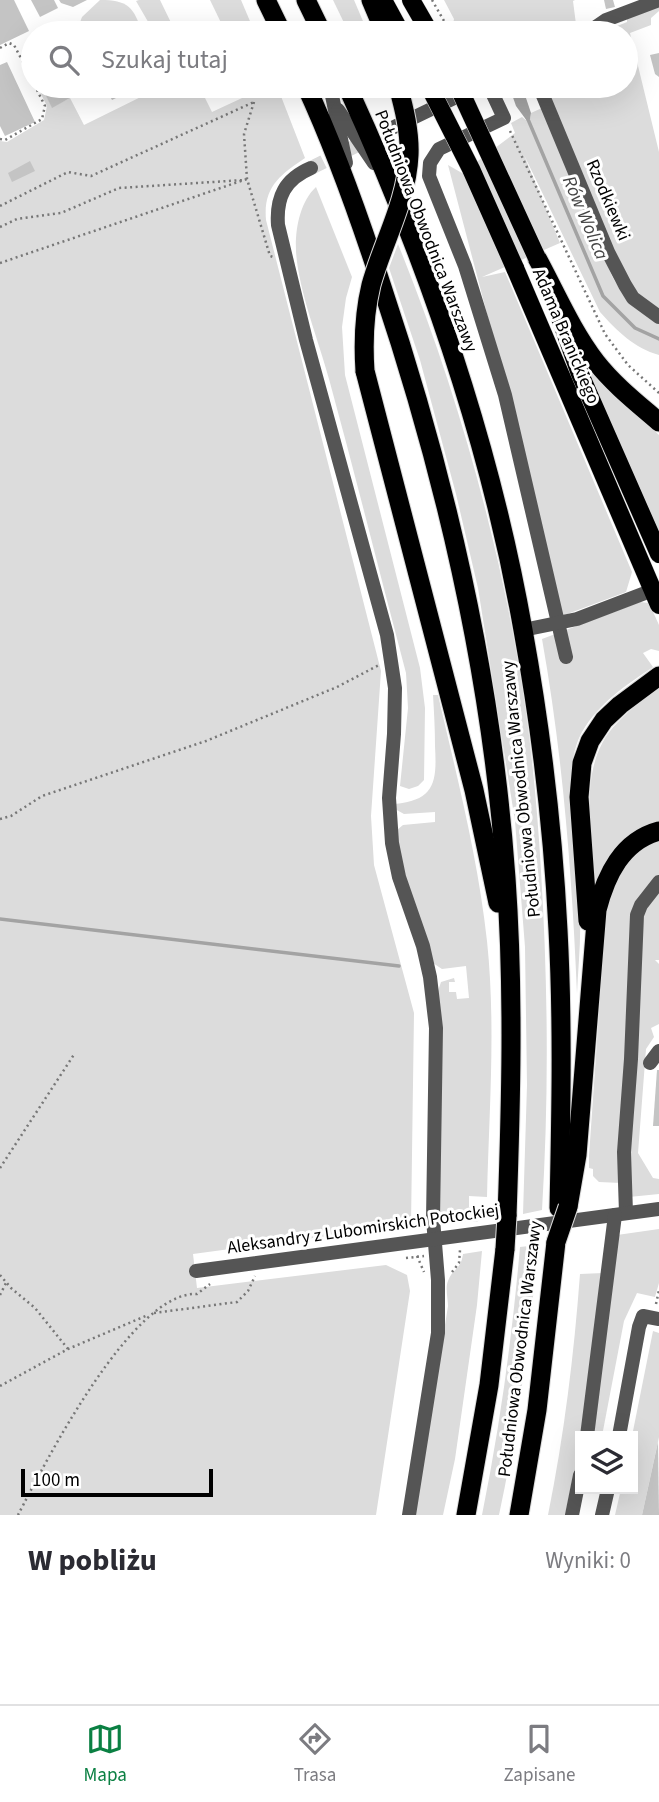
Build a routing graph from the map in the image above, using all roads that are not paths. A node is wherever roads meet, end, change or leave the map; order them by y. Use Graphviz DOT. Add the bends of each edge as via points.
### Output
graph roads {
  1 [pos="265,0"];
  2 [pos="371,0"];
  3 [pos="383,0"];
  4 [pos="411,0"];
  5 [pos="659,0"];
  6 [pos="277,21"];
  7 [pos="380,21"];
  8 [pos="394,21"];
  9 [pos="431,21"];
  10 [pos="605,21"];
  11 [pos="311,98"];
  12 [pos="330,98"];
  13 [pos="333,98"];
  14 [pos="351,98"];
  15 [pos="401,98"];
  16 [pos="435,98"];
  17 [pos="454,98"];
  18 [pos="464,98"];
  19 [pos="495,98"];
  20 [pos="544,98"];
  21 [pos="334,104"];
  22 [pos="390,129"];
  23 [pos="311,168"];
  24 [pos="390,186"];
  25 [pos="354,206"];
  26 [pos="537,258"];
  27 [pos="659,317"];
  28 [pos="659,422"];
  29 [pos="659,554"];
  30 [pos="656,598"];
  31 [pos="558,624"];
  32 [pos="523,631"];
  33 [pos="566,657"];
  34 [pos="659,676"];
  35 [pos="659,831"];
  36 [pos="659,882"];
  37 [pos="511,968"];
  38 [pos="591,978"];
  39 [pos="564,1208"];
  40 [pos="659,1209"];
  41 [pos="621,1214"];
  42 [pos="434,1240"];
  43 [pos="196,1271"];
  44 [pos="659,1319"];
  45 [pos="588,1431"];
  46 [pos="621,1431"];
  47 [pos="576,1494"];
  48 [pos="607,1494"];
  49 [pos="409,1515"];
  50 [pos="466,1515"];
  51 [pos="519,1515"];
  52 [pos="572,1515"];
  53 [pos="602,1515"];
  1 -- 6 [label="highway"];
  2 -- 7 [label="highway"];
  3 -- 8 [label="main road"];
  4 -- 9 [label="main road"];
  5 -- 10 [label="street"];
  11 -- 25 [label="highway, Południowa Obwodnica Warszawy"];
  12 -- 21 [label="street"];
  13 -- 21 [label="street"];
  14 -- 24 [label="highway, Południowa Obwodnica Warszawy"];
  15 -- 37 [label="highway, bridge" via="409,154 399,204 366,307 365,371 474,790"];
  16 -- 30 [label="main road, Adama Branickiego, bridge" via="471,169"];
  17 -- 22 [label="street"];
  18 -- 26 [label="main road, Adama Branickiego, bridge"];
  19 -- 31 [label="street" via="504,118 439,149 429,163 429,176 465,266 505,395"];
  20 -- 27 [label="street, Rzodkiewki" via="625,285 633,298"];
  21 -- 24 [label="street"];
  21 -- 25 [label="street"];
  23 -- 42 [label="street" via="283,189 278,225 391,660 395,714 389,798 392,843 435,1004"];
  24 -- 32 [label="highway, Południowa Obwodnica Warszawy" via="440,320 486,464"];
  25 -- 37 [label="highway, Południowa Obwodnica Warszawy" via="410,369 468,601 496,776"];
  26 -- 28 [label="highway" via="595,360"];
  26 -- 29 [label="main road, Adama Branickiego" via="580,373"];
  30 -- 31 [label="street"];
  31 -- 32 [label="street"];
  31 -- 33 [label="street"];
  32 -- 39 [label="highway, Południowa Obwodnica Warszawy" via="538,725 558,928"];
  34 -- 38 [label="highway" via="604,720 582,763 579,797"];
  35 -- 38 [label="highway" via="646,834 628,849 603,885"];
  36 -- 41 [label="street" via="637,915"];
  37 -- 50 [label="highway, Południowa Obwodnica Warszawy, bridge" via="513,1045 505,1249 489,1385"];
  38 -- 39 [label="highway" via="577,1156"];
  39 -- 51 [label="highway, Południowa Obwodnica Warszawy, bridge"];
  40 -- 41 [label="street, Aleksandry z Lubomirskich Potockiej"];
  41 -- 42 [label="street, Aleksandry z Lubomirskich Potockiej"];
  41 -- 45 [label="street"];
  42 -- 43 [label="street, Aleksandry z Lubomirskich Potockiej"];
  42 -- 49 [label="street" via="438,1333"];
  44 -- 46 [label="street" via="643,1316 639,1327"];
  47 -- 52 [label="street"];
  48 -- 53 [label="street"];
}
